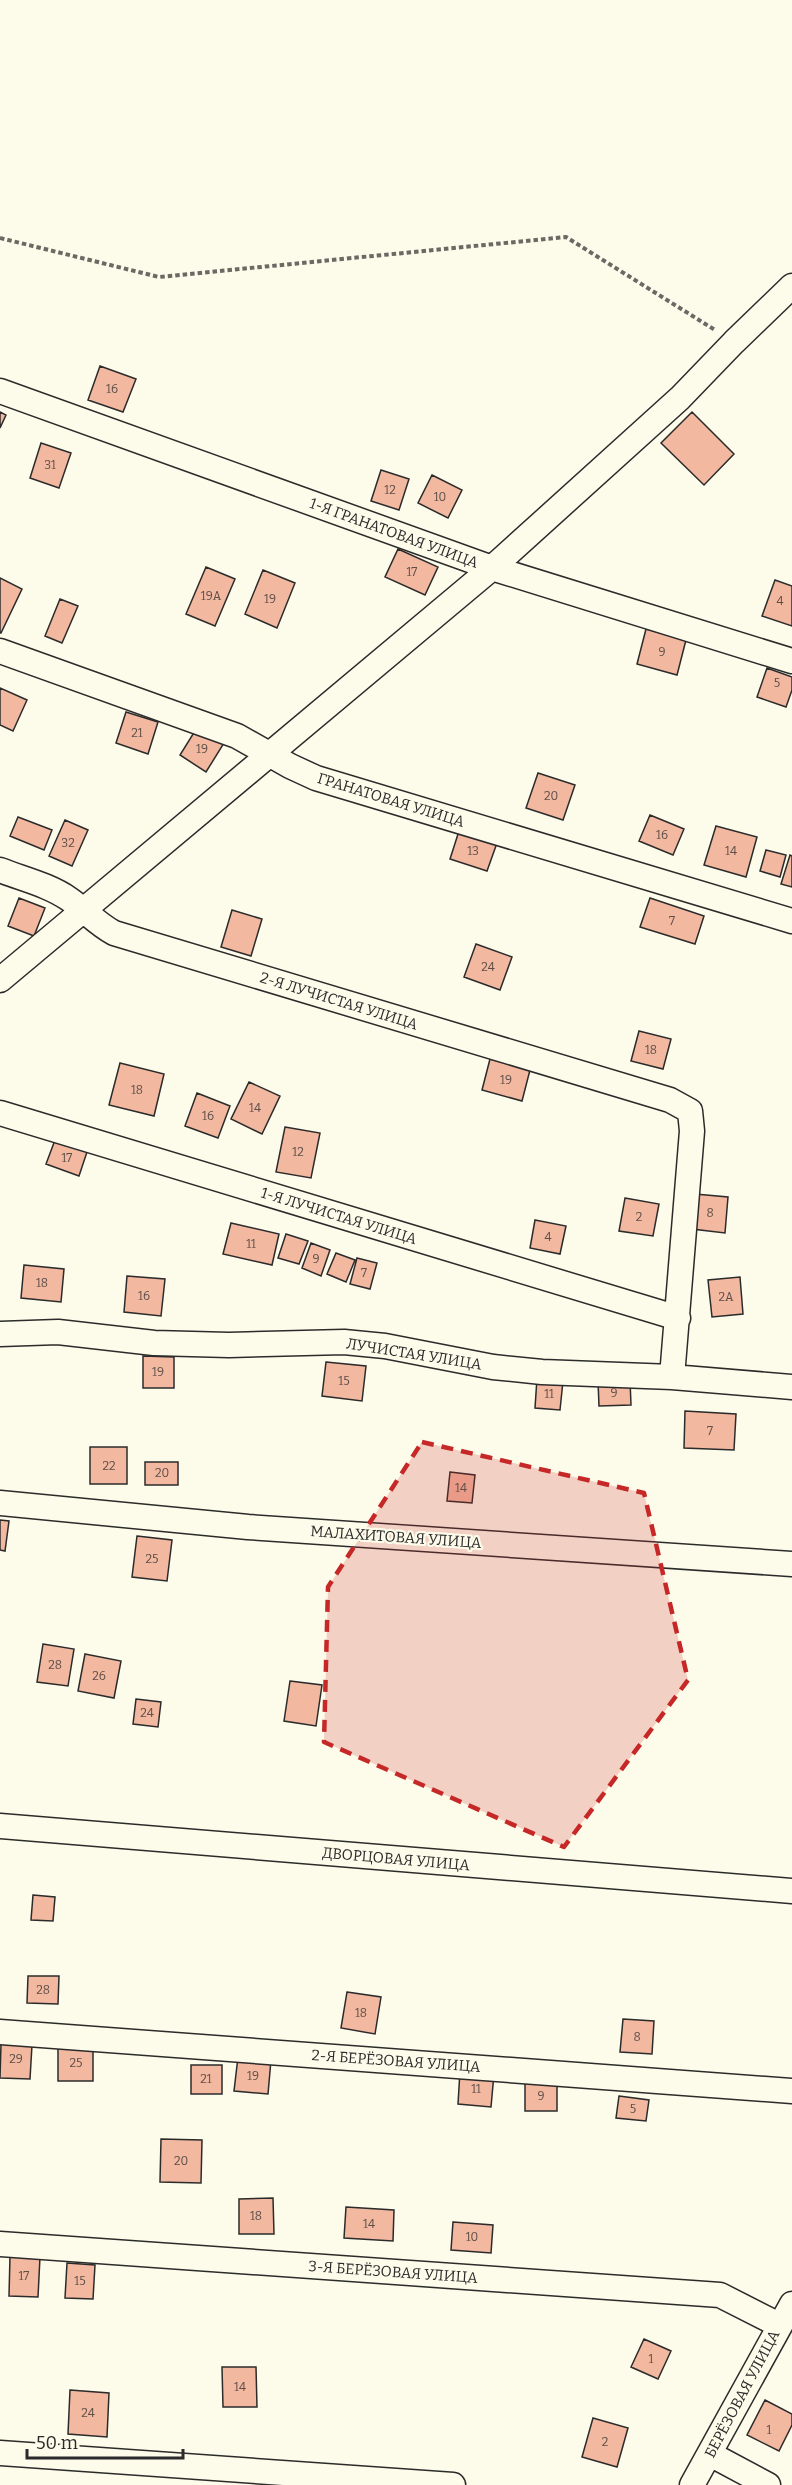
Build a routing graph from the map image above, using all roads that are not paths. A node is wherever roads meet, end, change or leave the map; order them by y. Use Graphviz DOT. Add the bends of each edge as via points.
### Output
graph roads {
  1 [pos="792,286"];
  2 [pos="0,391"];
  3 [pos="492,568"];
  4 [pos="0,651"];
  5 [pos="792,661"];
  6 [pos="272,754"];
  7 [pos="0,870"];
  8 [pos="83,910"];
  9 [pos="792,921"];
  10 [pos="0,980"];
  11 [pos="0,1113"];
  12 [pos="678,1318"];
  13 [pos="0,1334"];
  14 [pos="672,1377"];
  15 [pos="792,1387"];
  16 [pos="0,1503"];
  17 [pos="792,1564"];
  18 [pos="0,1826"];
  19 [pos="792,1891"];
  20 [pos="0,2032"];
  21 [pos="792,2091"];
  22 [pos="0,2244"];
  23 [pos="792,2304"];
  24 [pos="779,2325"];
  25 [pos="0,2453"];
  26 [pos="710,2454"];
  27 [pos="453,2485"];
  28 [pos="692,2485"];
  29 [pos="768,2485"];
  1 -- 3 [label="street" via="680,398"];
  2 -- 3 [label="street, 1-Я ГРАНАТОВАЯ УЛИЦА"];
  3 -- 5 [label="street, 1-Я ГРАНАТОВАЯ УЛИЦА"];
  3 -- 6 [label="street"];
  4 -- 6 [label="street, ГРАНАТОВАЯ УЛИЦА" via="237,736"];
  6 -- 8 [label="street"];
  6 -- 9 [label="street, ГРАНАТОВАЯ УЛИЦА" via="316,778"];
  7 -- 8 [label="street, 2-Я ЛУЧИСТАЯ УЛИЦА" via="49,888"];
  8 -- 10 [label="street"];
  8 -- 12 [label="street, 2-Я ЛУЧИСТАЯ УЛИЦА" via="114,933 670,1100 690,1111 692,1131"];
  11 -- 12 [label="street, 1-Я ЛУЧИСТАЯ УЛИЦА"];
  12 -- 14 [label="street"];
  13 -- 14 [label="street, ЛУЧИСТАЯ УЛИЦА" via="58,1332 154,1343 229,1345 344,1342 493,1367"];
  14 -- 15 [label="street, ЛУЧИСТАЯ УЛИЦА"];
  16 -- 17 [label="street, МАЛАХИТОВАЯ УЛИЦА" via="248,1527"];
  18 -- 19 [label="street, ДВОРЦОВАЯ УЛИЦА"];
  20 -- 21 [label="street, 2-Я БЕРЁЗОВАЯ УЛИЦА"];
  22 -- 24 [label="street, 3-Я БЕРЁЗОВАЯ УЛИЦА" via="720,2295"];
  23 -- 24 [label="street, БЕРЁЗОВАЯ УЛИЦА"];
  24 -- 26 [label="street, БЕРЁЗОВАЯ УЛИЦА"];
  25 -- 27 [label="street"];
  26 -- 28 [label="street, БЕРЁЗОВАЯ УЛИЦА"];
  26 -- 29 [label="street"];
}
